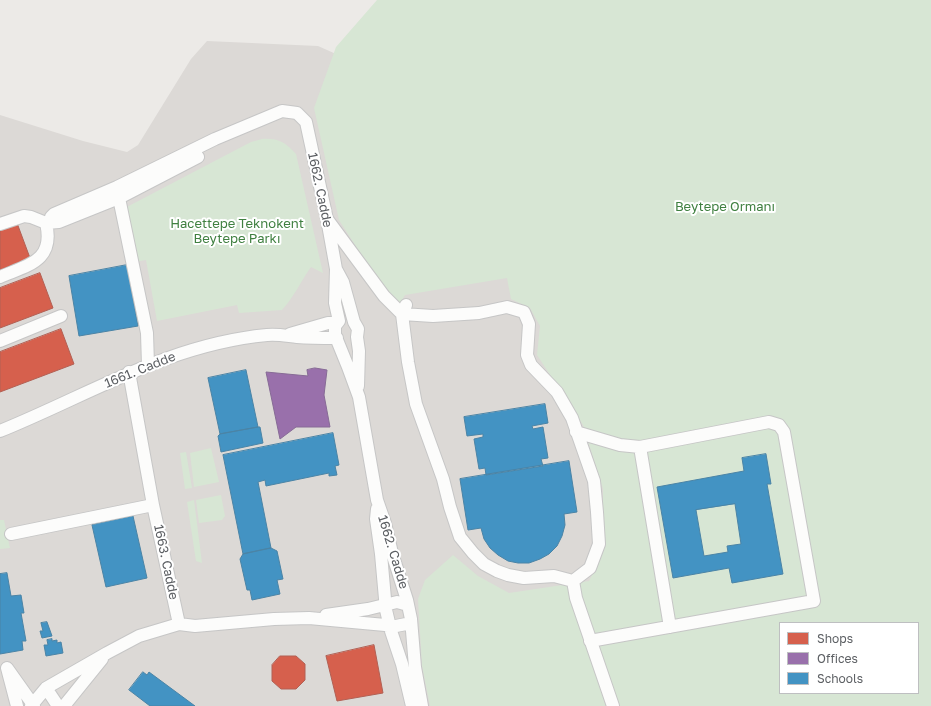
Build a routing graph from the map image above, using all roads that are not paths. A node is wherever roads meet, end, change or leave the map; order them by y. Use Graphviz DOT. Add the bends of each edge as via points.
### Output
graph roads {
  1 [pos="244,126"];
  2 [pos="119,198"];
  3 [pos="327,219"];
  4 [pos="48,223"];
  5 [pos="0,224"];
  6 [pos="336,270"];
  7 [pos="0,277"];
  8 [pos="404,310"];
  9 [pos="61,316"];
  10 [pos="338,322"];
  11 [pos="354,322"];
  12 [pos="287,335"];
  13 [pos="357,337"];
  14 [pos="337,338"];
  15 [pos="0,341"];
  16 [pos="148,365"];
  17 [pos="130,372"];
  18 [pos="358,397"];
  19 [pos="0,431"];
  20 [pos="576,432"];
  21 [pos="640,447"];
  22 [pos="377,500"];
  23 [pos="154,505"];
  24 [pos="11,534"];
  25 [pos="573,581"];
  26 [pos="386,605"];
  27 [pos="408,605"];
  28 [pos="309,618"];
  29 [pos="179,624"];
  30 [pos="411,624"];
  31 [pos="390,625"];
  32 [pos="670,627"];
  33 [pos="590,641"];
  34 [pos="107,653"];
  35 [pos="46,688"];
  36 [pos="17,706"];
  37 [pos="31,706"];
  38 [pos="34,706"];
  39 [pos="58,706"];
  40 [pos="64,706"];
  41 [pos="412,706"];
  42 [pos="422,706"];
  43 [pos="613,706"];
  1 -- 2 [label="street" via="216,147"];
  1 -- 3 [label="street, 1662. Cadde" via="282,112 297,113 306,122"];
  1 -- 4 [label="street" via="54,214"];
  2 -- 4 [label="street" via="59,222"];
  2 -- 16 [label="street" via="147,333"];
  3 -- 6 [label="street, 1662. Cadde"];
  3 -- 8 [label="street" via="384,296"];
  4 -- 5 [label="street" via="24,216"];
  4 -- 7 [label="street" via="49,234 44,254 36,261"];
  6 -- 10 [label="street, 1662. Cadde" via="335,303"];
  6 -- 11 [label="street, 1662. Cadde"];
  8 -- 20 [label="street" via="433,316 479,313 507,307 524,312 529,324 527,356 531,365 558,392 572,418"];
  8 -- 25 [label="street" via="408,362 416,404 443,479 460,537 484,564 497,571 524,578 554,576"];
  9 -- 15 [label="street"];
  10 -- 11 [label="street" via="347,319"];
  10 -- 12 [label="street, 1661. Cadde"];
  10 -- 14 [label="street, 1662. Cadde" via="334,330"];
  11 -- 13 [label="street, 1662. Cadde" via="358,329"];
  12 -- 14 [label="street, 1661. Cadde"];
  12 -- 16 [label="street, 1661. Cadde" via="267,335 215,344"];
  13 -- 14 [label="street" via="347,343"];
  13 -- 18 [label="street, 1662. Cadde"];
  14 -- 18 [label="street, 1662. Cadde"];
  16 -- 17 [label="street, 1661. Cadde"];
  17 -- 19 [label="street, 1661. Cadde"];
  17 -- 23 [label="street, 1663. Cadde"];
  18 -- 22 [label="street, 1662. Cadde"];
  20 -- 21 [label="street" via="620,445"];
  20 -- 25 [label="street" via="594,481 599,544 590,568"];
  21 -- 32 [label="street"];
  21 -- 32 [label="street" via="769,422 779,425 784,432 814,601"];
  22 -- 26 [label="street, 1662. Cadde" via="376,519"];
  22 -- 27 [label="street, 1662. Cadde"];
  23 -- 24 [label="street"];
  23 -- 29 [label="street, 1663. Cadde"];
  25 -- 33 [label="street"];
  26 -- 27 [label="street" via="397,602"];
  26 -- 28 [label="street"];
  26 -- 31 [label="street, 1662. Cadde"];
  27 -- 30 [label="street, 1662. Cadde"];
  28 -- 29 [label="street" via="195,626"];
  28 -- 31 [label="street"];
  29 -- 34 [label="street" via="139,636"];
  30 -- 31 [label="street"];
  30 -- 42 [label="street, 1662. Cadde"];
  31 -- 41 [label="street, 1662. Cadde"];
  32 -- 33 [label="street"];
  33 -- 43 [label="street"];
  34 -- 35 [label="street"];
  34 -- 40 [label="street"];
  35 -- 37 [label="street"];
  35 -- 39 [label="street"];
  36 -- 38 [label="street" via="8,668"];
}
